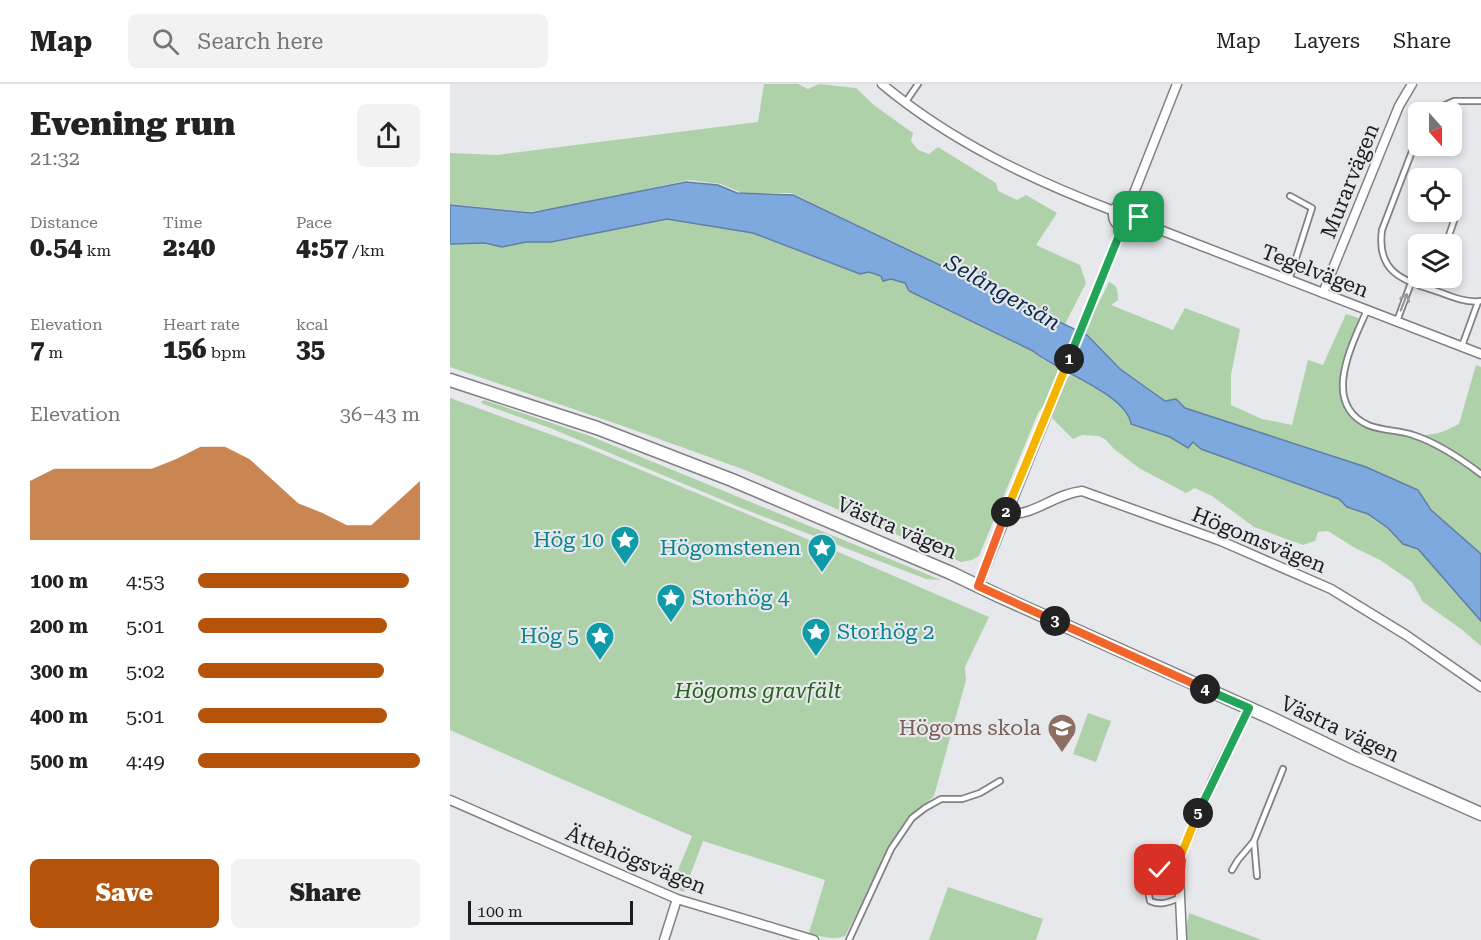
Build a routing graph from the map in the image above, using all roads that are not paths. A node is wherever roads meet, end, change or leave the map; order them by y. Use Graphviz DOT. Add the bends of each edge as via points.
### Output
graph roads {
  1 [pos="882,84"];
  2 [pos="918,84"];
  3 [pos="1177,84"];
  4 [pos="1412,84"];
  5 [pos="1481,101"];
  6 [pos="1452,102"];
  7 [pos="905,103"];
  8 [pos="1410,156"];
  9 [pos="1290,196"];
  10 [pos="1130,203"];
  11 [pos="1114,211"];
  12 [pos="1137,221"];
  13 [pos="1122,228"];
  14 [pos="1289,280"];
  15 [pos="1408,282"];
  16 [pos="1409,288"];
  17 [pos="1427,288"];
  18 [pos="1430,289"];
  19 [pos="1323,293"];
  20 [pos="1480,301"];
  21 [pos="1367,310"];
  22 [pos="1397,321"];
  23 [pos="1462,346"];
  24 [pos="1481,354"];
  25 [pos="450,380"];
  26 [pos="1481,474"];
  27 [pos="1005,514"];
  28 [pos="978,586"];
  29 [pos="1481,687"];
  30 [pos="1249,708"];
  31 [pos="1283,769"];
  32 [pos="1000,781"];
  33 [pos="450,800"];
  34 [pos="1481,814"];
  35 [pos="1254,841"];
  36 [pos="1181,855"];
  37 [pos="1232,870"];
  38 [pos="1257,876"];
  39 [pos="1179,898"];
  40 [pos="677,899"];
  41 [pos="664,940"];
  42 [pos="814,940"];
  43 [pos="849,940"];
  44 [pos="1182,940"];
  1 -- 7 [label="street"];
  2 -- 7 [label="lane"];
  3 -- 10 [label="street"];
  4 -- 19 [label="street, Murarvägen" via="1399,106"];
  5 -- 6 [label="lane"];
  7 -- 11 [label="street" via="1002,162"];
  8 -- 15 [label="lane" via="1381,242 1393,271"];
  9 -- 14 [label="lane" via="1312,208"];
  10 -- 11 [label="street" via="1121,203"];
  10 -- 12 [label="street" via="1139,213"];
  11 -- 13 [label="street" via="1115,222"];
  12 -- 13 [label="street" via="1131,228"];
  12 -- 14 [label="street, Tegelvägen"];
  13 -- 27 [label="street"];
  14 -- 19 [label="street, Tegelvägen"];
  22 -- 16 [label="lane, one-way"];
  17 -- 18 [label="lane"];
  18 -- 20 [label="lane"];
  19 -- 21 [label="street, Tegelvägen"];
  20 -- 23 [label="lane"];
  21 -- 22 [label="street, Tegelvägen"];
  21 -- 26 [label="lane" via="1344,371 1344,394 1353,415 1369,426 1424,439"];
  22 -- 23 [label="street, Tegelvägen"];
  23 -- 24 [label="street, Tegelvägen"];
  25 -- 28 [label="street, Västra vägen" via="597,428 732,480"];
  27 -- 28 [label="street"];
  27 -- 29 [label="street, Högomsvägen" via="1025,513 1060,495 1082,491 1221,541 1331,589 1406,634"];
  28 -- 30 [label="street, Västra vägen"];
  30 -- 34 [label="street, Västra vägen"];
  30 -- 36 [label="street"];
  31 -- 35 [label="lane"];
  32 -- 43 [label="lane" via="962,799 941,800 912,819 891,849"];
  33 -- 40 [label="street, Ättehögsvägen"];
  35 -- 37 [label="lane"];
  35 -- 38 [label="lane"];
  36 -- 39 [label="street"];
  36 -- 39 [label="lane" via="1166,863 1148,890 1150,901 1156,903"];
  39 -- 44 [label="street"];
  40 -- 41 [label="street"];
  40 -- 42 [label="street, Ättehögsvägen"];
}
